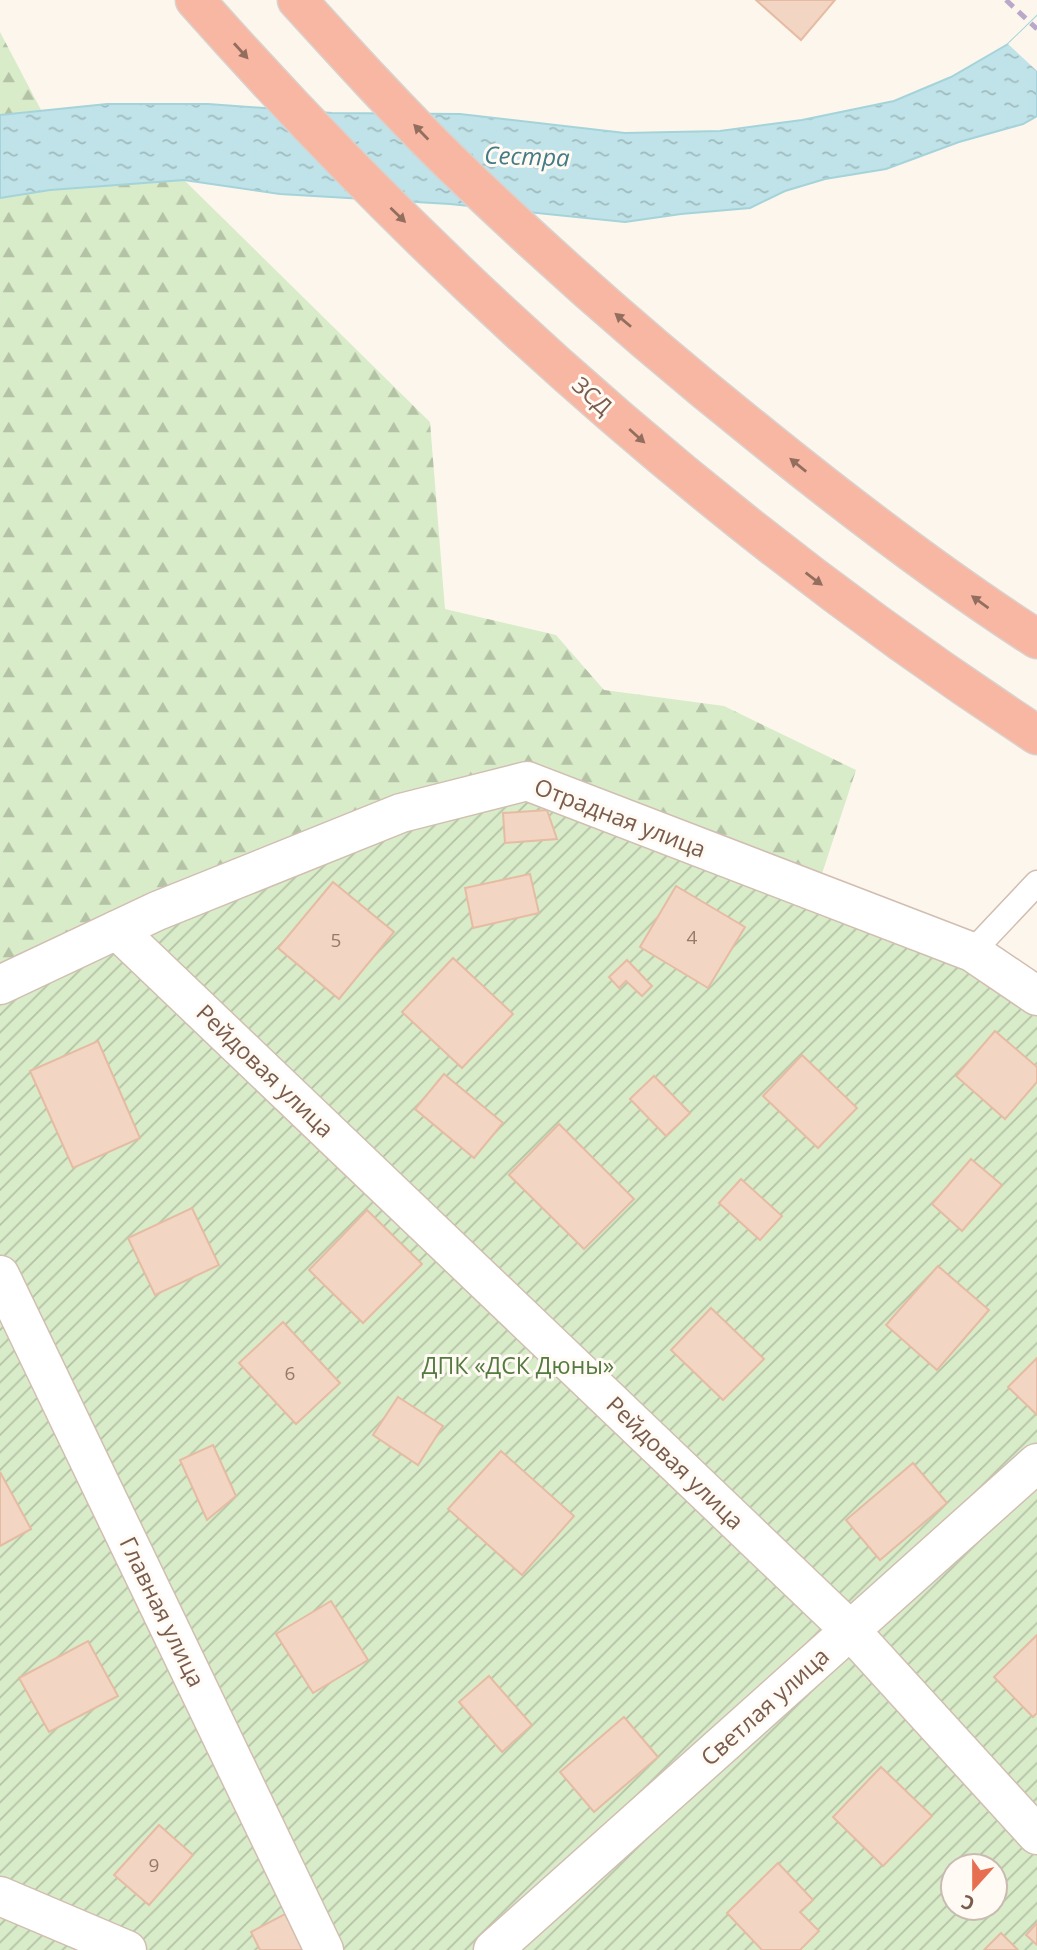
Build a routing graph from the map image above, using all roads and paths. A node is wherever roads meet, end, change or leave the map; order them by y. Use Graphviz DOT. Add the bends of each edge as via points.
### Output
graph roads {
  1 [pos="195,0"];
  2 [pos="297,0"];
  3 [pos="1037,639"];
  4 [pos="1037,735"];
  5 [pos="1037,883"];
  6 [pos="117,930"];
  7 [pos="972,953"];
  8 [pos="0,985"];
  9 [pos="1037,996"];
  10 [pos="0,1275"];
  11 [pos="1037,1463"];
  12 [pos="850,1630"];
  13 [pos="1037,1835"];
  14 [pos="0,1896"];
  15 [pos="127,1950"];
  16 [pos="324,1950"];
  17 [pos="493,1950"];
  1 -- 4 [label="highway, ЗСД, one-way" via="386,204 669,464 940,672"];
  3 -- 2 [label="highway, one-way" via="855,511 572,277 448,160"];
  5 -- 7 [label="lane"];
  6 -- 7 [label="street, Отрадная улица" via="401,813 527,781"];
  6 -- 8 [label="street, Отрадная улица"];
  6 -- 12 [label="street, Рейдовая улица"];
  7 -- 9 [label="street, Отрадная улица"];
  10 -- 16 [label="street, Главная улица"];
  11 -- 12 [label="street, Светлая улица"];
  12 -- 13 [label="street, Рейдовая улица"];
  12 -- 17 [label="street, Светлая улица"];
  14 -- 15 [label="street"];
}
